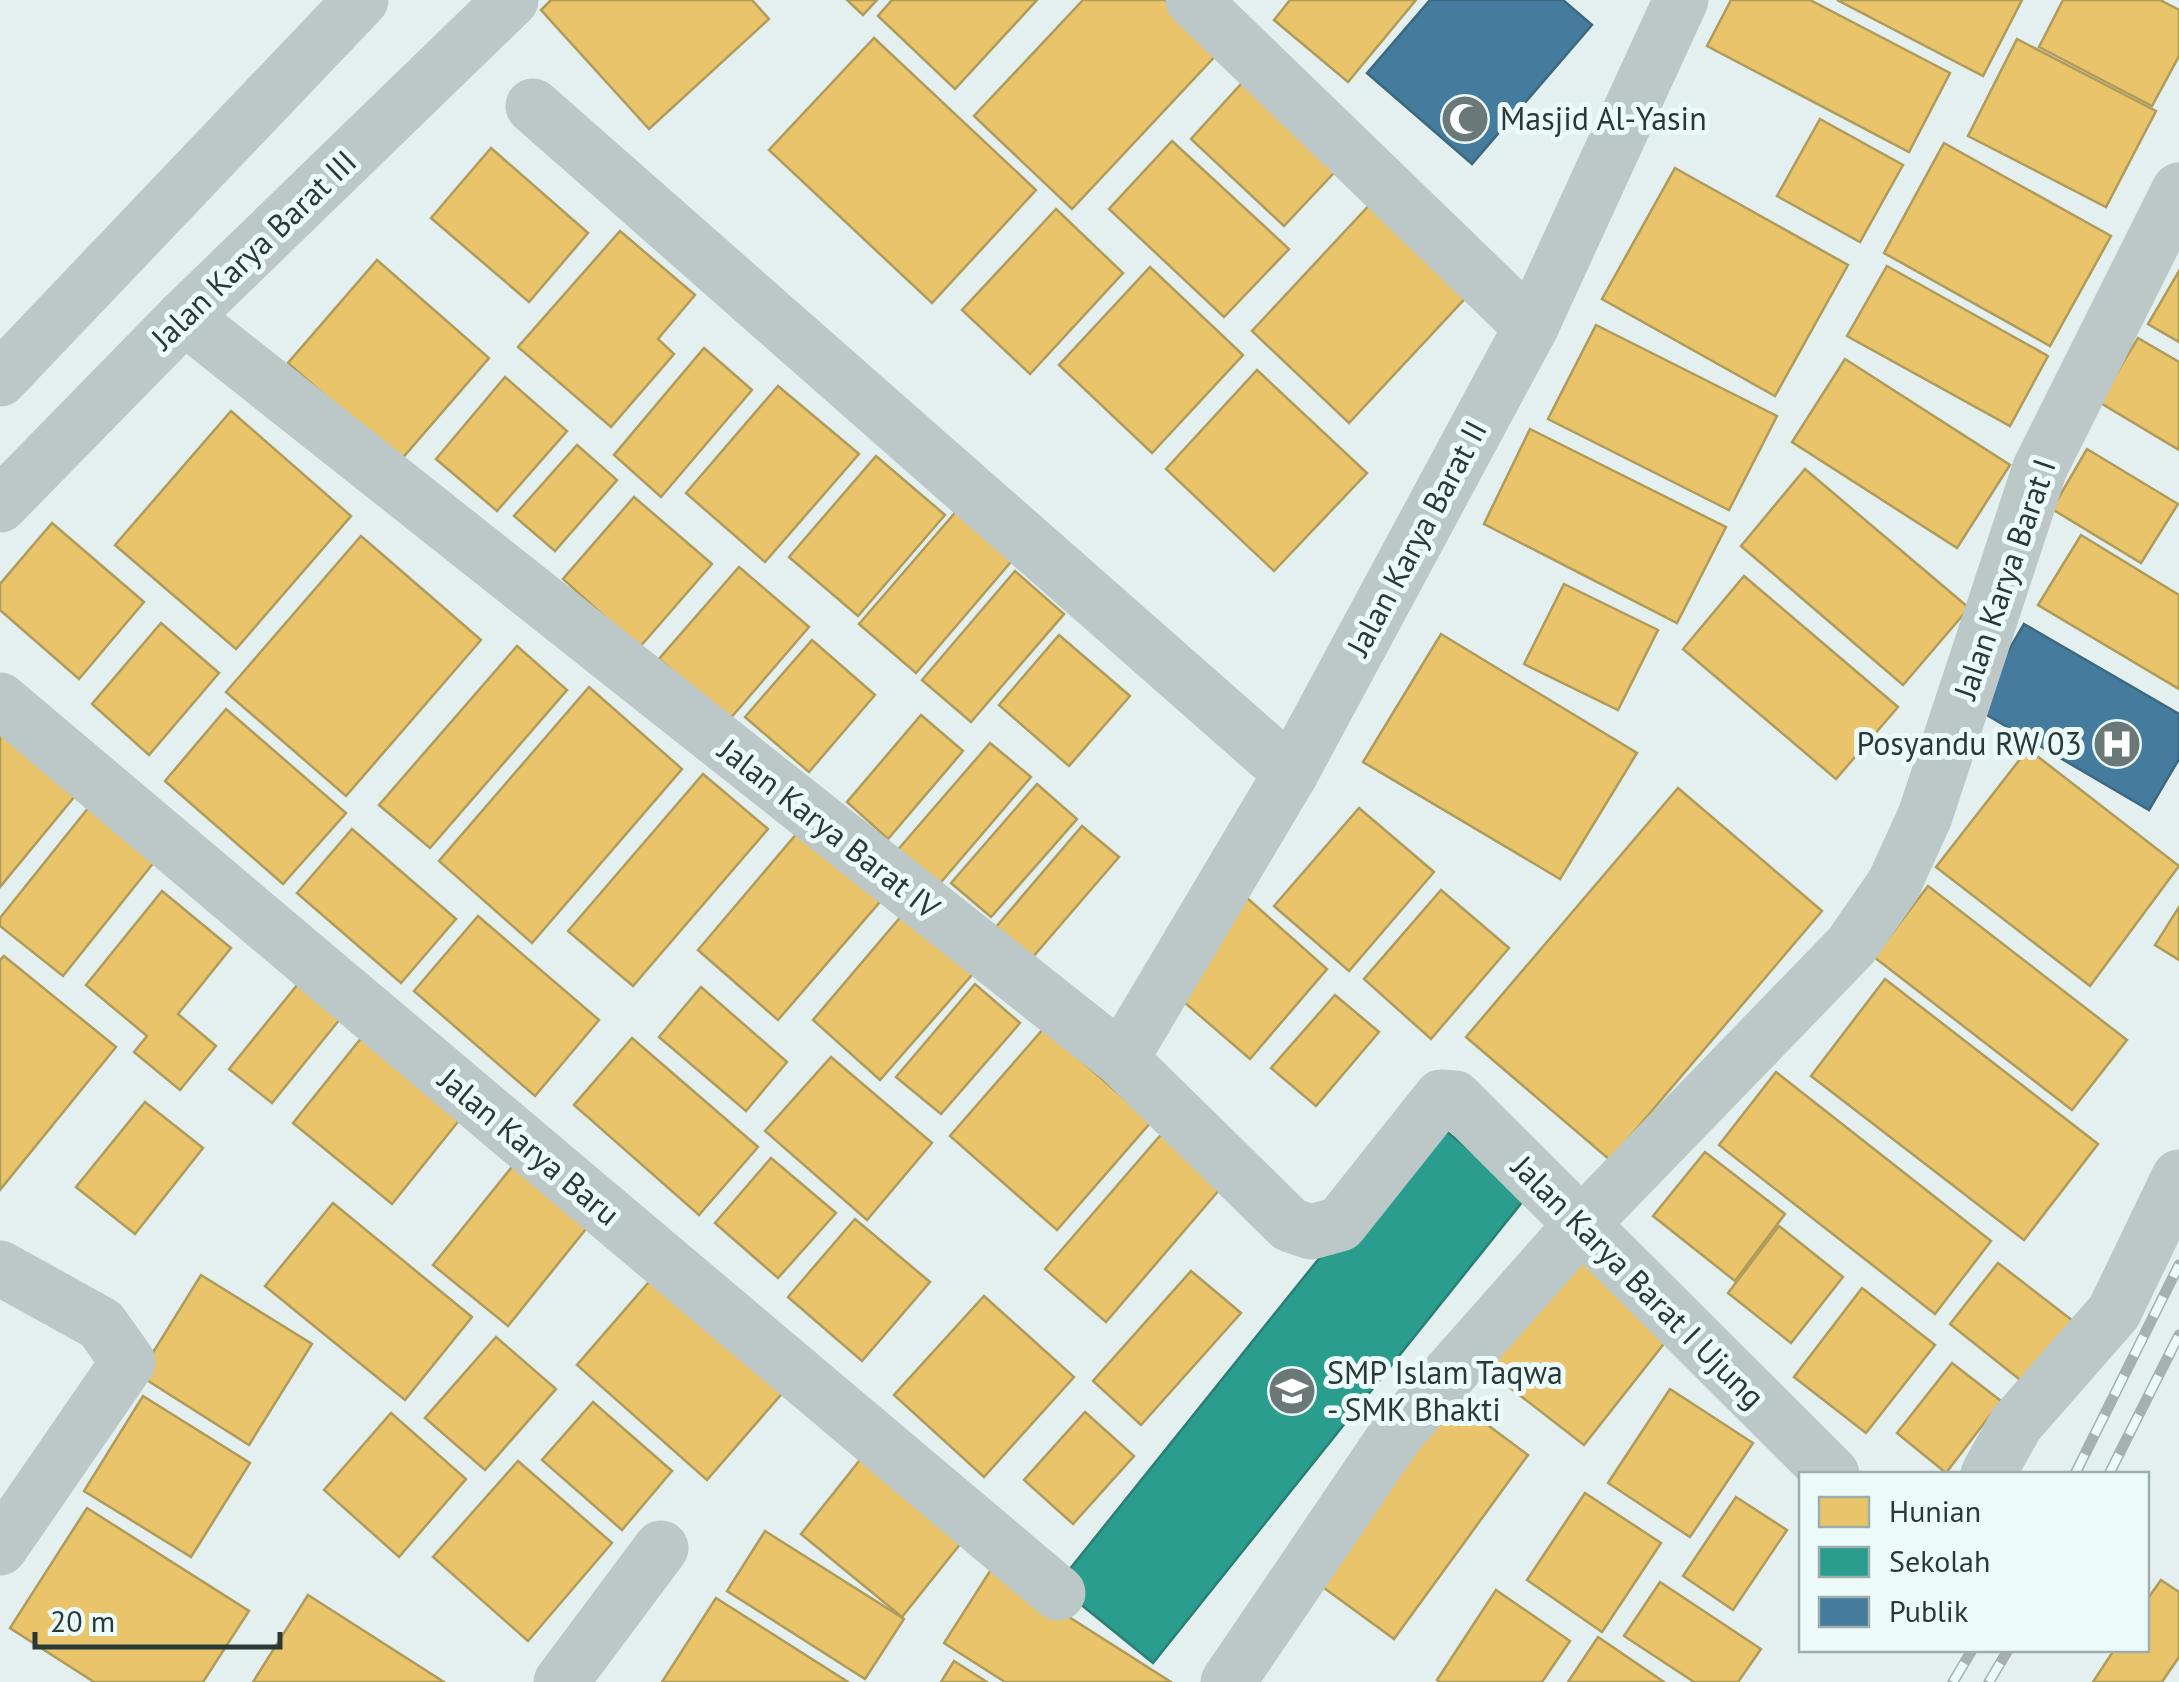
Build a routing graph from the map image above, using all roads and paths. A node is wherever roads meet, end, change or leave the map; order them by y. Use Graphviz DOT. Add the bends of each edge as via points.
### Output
graph roads {
  1 [pos="361,0"];
  2 [pos="511,0"];
  3 [pos="1193,0"];
  4 [pos="1681,0"];
  5 [pos="533,106"];
  6 [pos="2179,190"];
  7 [pos="184,317"];
  8 [pos="1531,327"];
  9 [pos="0,379"];
  10 [pos="0,505"];
  11 [pos="0,700"];
  12 [pos="1291,773"];
  13 [pos="1121,1060"];
  14 [pos="1441,1096"];
  15 [pos="2179,1177"];
  16 [pos="1582,1224"];
  17 [pos="0,1268"];
  18 [pos="1830,1472"];
  19 [pos="1989,1472"];
  20 [pos="0,1548"];
  21 [pos="661,1548"];
  22 [pos="1058,1593"];
  23 [pos="561,1682"];
  24 [pos="1228,1682"];
  1 -- 9 [label="street"];
  2 -- 7 [label="street, Jalan Karya Barat III"];
  3 -- 8 [label="street"];
  4 -- 8 [label="street, Jalan Karya Barat II"];
  5 -- 12 [label="street"];
  6 -- 16 [label="street, Jalan Karya Barat I" via="2040,468 1925,816 1894,884 1851,946"];
  7 -- 10 [label="street, Jalan Karya Barat III"];
  7 -- 13 [label="street, Jalan Karya Barat IV"];
  8 -- 12 [label="street, Jalan Karya Barat II"];
  11 -- 22 [label="street, Jalan Karya Baru"];
  12 -- 13 [label="street, Jalan Karya Barat II"];
  13 -- 14 [label="street, Jalan Karya Barat IV" via="1258,1198 1290,1226 1311,1232 1340,1224"];
  14 -- 16 [label="street, Jalan Karya Barat I Ujung" via="1455,1098"];
  15 -- 19 [label="street" via="2114,1312 2016,1424"];
  16 -- 18 [label="street, Jalan Karya Barat I Ujung"];
  16 -- 24 [label="street, Jalan Karya Barat I" via="1396,1433"];
  17 -- 20 [label="street" via="101,1324 128,1362"];
  21 -- 23 [label="street"];
}
